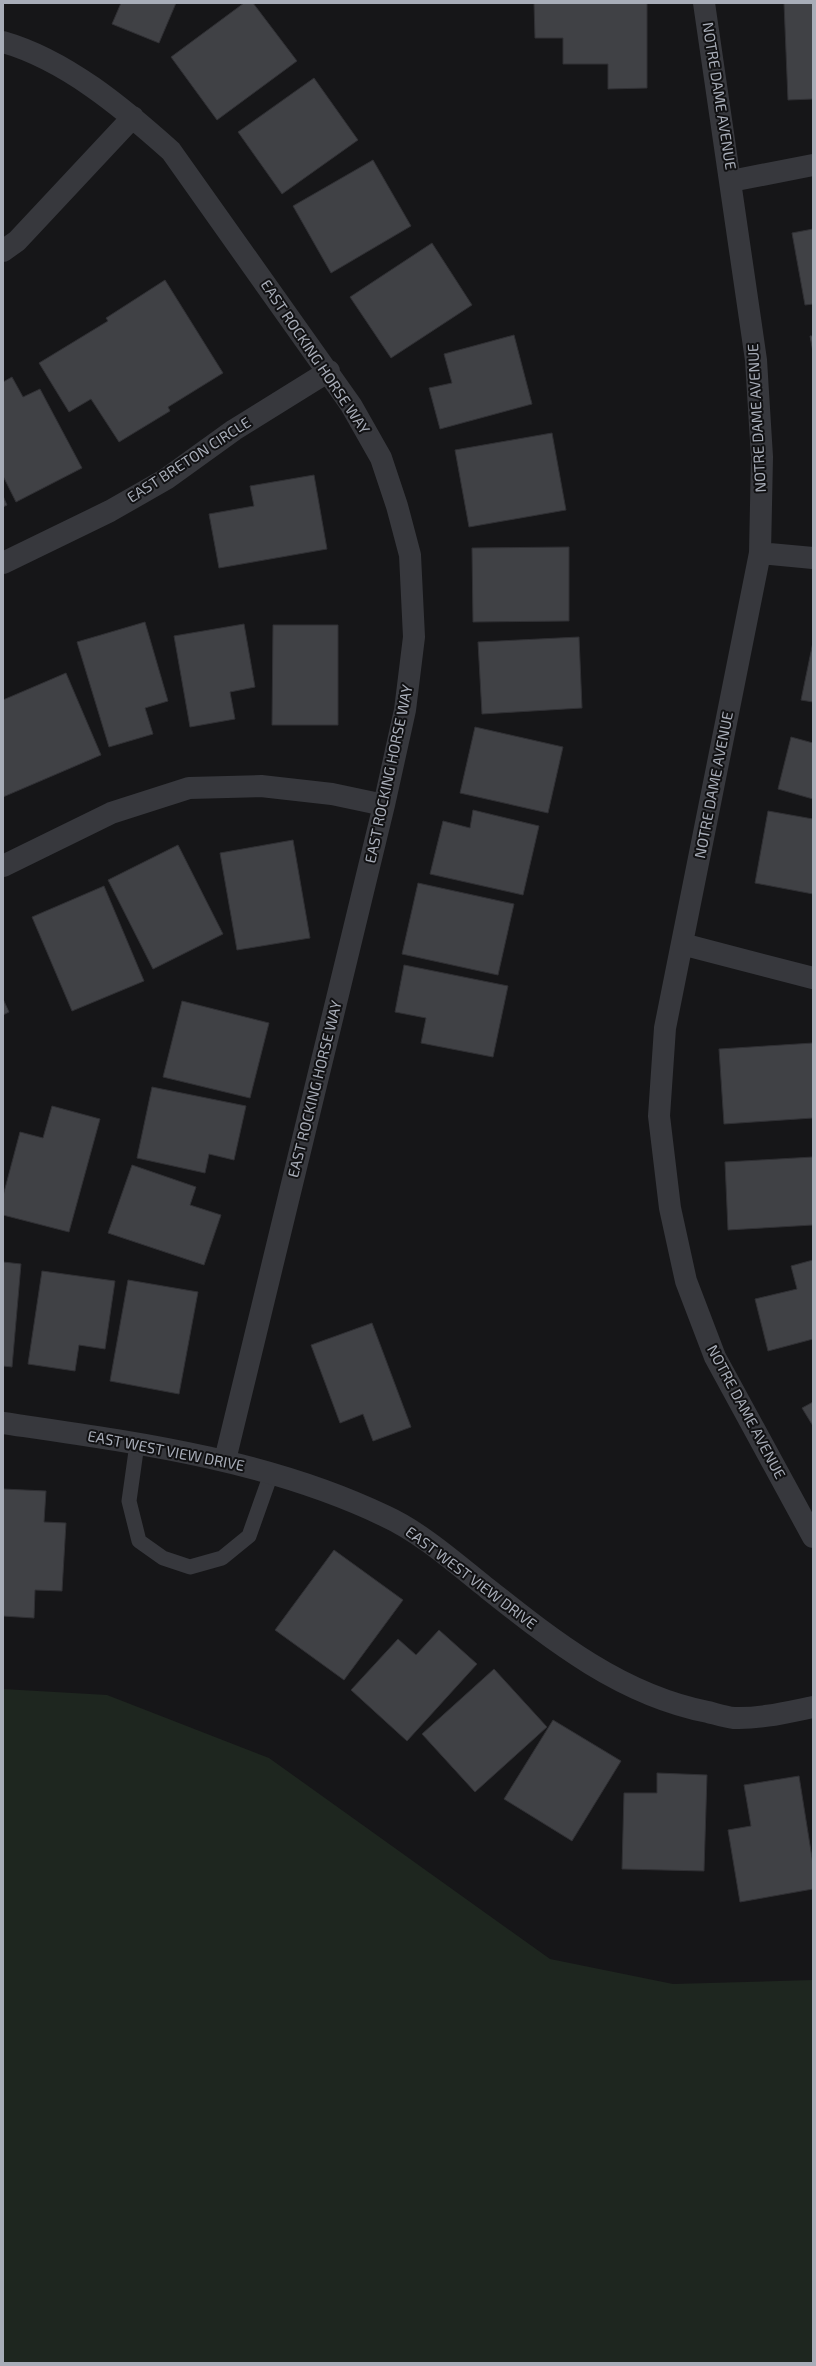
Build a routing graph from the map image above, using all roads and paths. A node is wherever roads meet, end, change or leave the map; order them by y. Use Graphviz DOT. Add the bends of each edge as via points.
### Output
graph roads {
  1 [pos="704,3"];
  2 [pos="3,42"];
  3 [pos="134,117"];
  4 [pos="813,165"];
  5 [pos="732,180"];
  6 [pos="3,251"];
  7 [pos="329,371"];
  8 [pos="760,553"];
  9 [pos="813,558"];
  10 [pos="3,563"];
  11 [pos="384,805"];
  12 [pos="3,866"];
  13 [pos="682,944"];
  14 [pos="813,978"];
  15 [pos="3,1423"];
  16 [pos="137,1444"];
  17 [pos="225,1460"];
  18 [pos="271,1474"];
  19 [pos="813,1537"];
  20 [pos="813,1707"];
  1 -- 5 [label="street, NOTRE DAME AVENUE"];
  2 -- 3 [label="street, EAST ROCKING HORSE WAY" via="18,46 71,74"];
  3 -- 6 [label="street" via="17,241"];
  3 -- 7 [label="street, EAST ROCKING HORSE WAY" via="171,151"];
  4 -- 5 [label="street"];
  5 -- 8 [label="street, NOTRE DAME AVENUE" via="756,360 762,457"];
  7 -- 10 [label="street, EAST BRETON CIRCLE" via="234,430 166,479 110,511"];
  7 -- 11 [label="street, EAST ROCKING HORSE WAY" via="381,458 410,555 414,637 405,710"];
  8 -- 9 [label="street"];
  8 -- 13 [label="street, NOTRE DAME AVENUE"];
  11 -- 12 [label="street" via="332,794 261,786 189,788 111,813"];
  11 -- 17 [label="street, EAST ROCKING HORSE WAY"];
  13 -- 14 [label="street"];
  13 -- 19 [label="street, NOTRE DAME AVENUE" via="665,1028 659,1116 670,1208 686,1280 715,1357"];
  15 -- 16 [label="street, EAST WEST VIEW DRIVE"];
  16 -- 17 [label="street, EAST WEST VIEW DRIVE"];
  16 -- 18 [label="lane" via="129,1501 139,1541 163,1558 190,1567 222,1558 249,1536"];
  17 -- 18 [label="street, EAST WEST VIEW DRIVE"];
  18 -- 20 [label="street, EAST WEST VIEW DRIVE" via="319,1489 387,1516 442,1552 522,1616 586,1662 637,1691 685,1708 734,1718 782,1714"];
}
